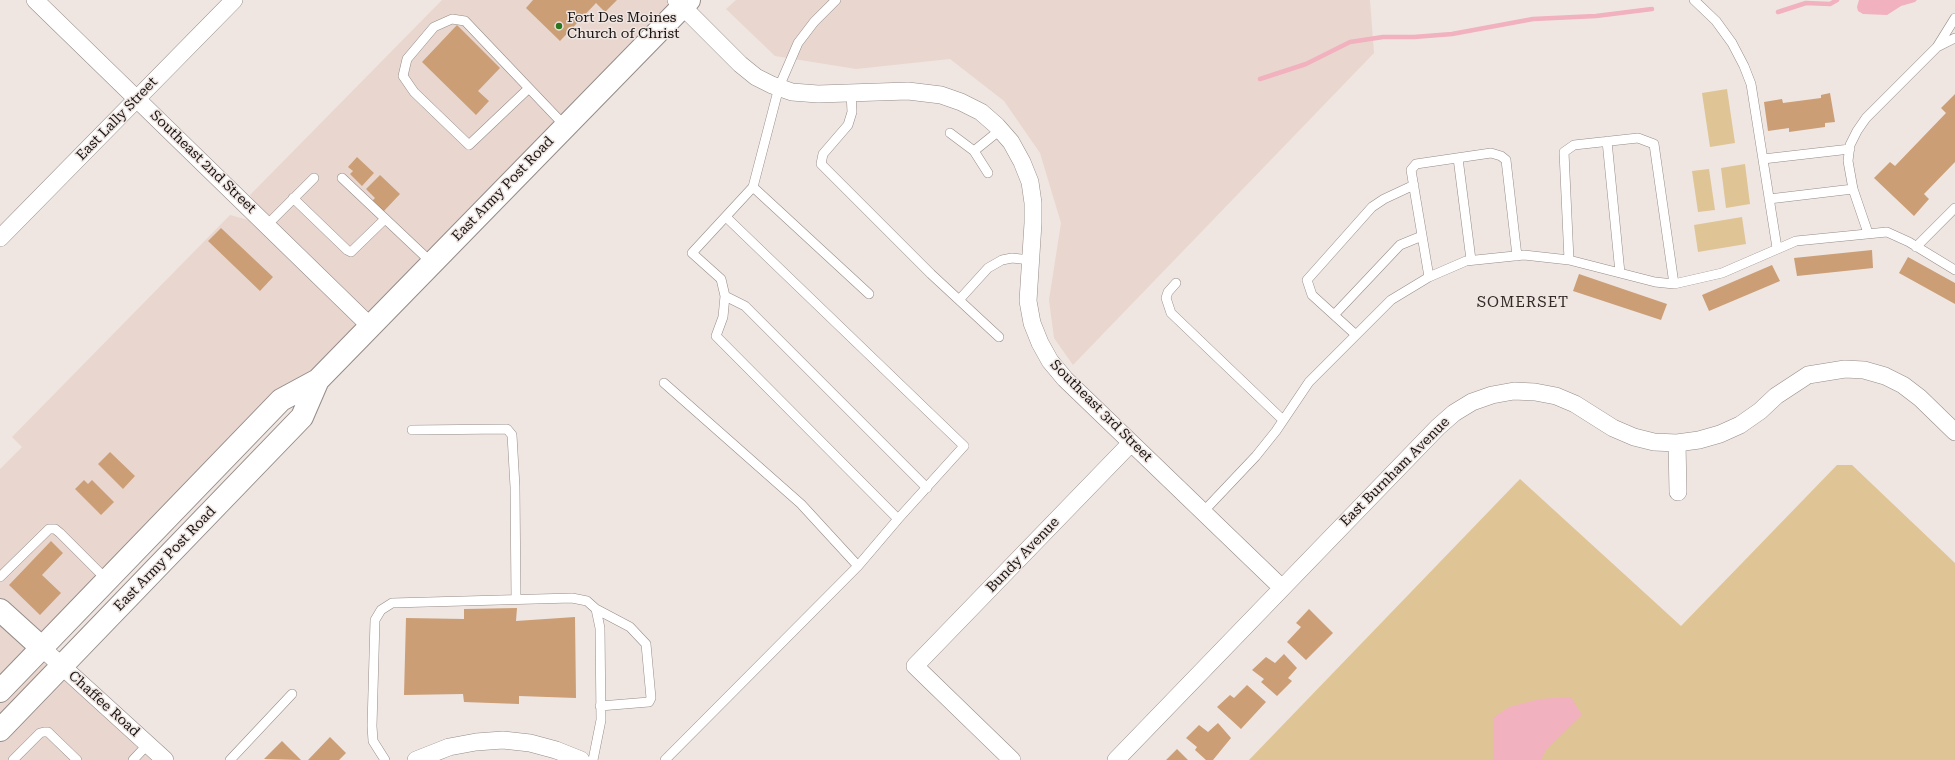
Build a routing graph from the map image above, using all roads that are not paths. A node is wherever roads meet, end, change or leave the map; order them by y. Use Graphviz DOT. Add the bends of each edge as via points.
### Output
graph roads {
  1 [pos="35,0"];
  2 [pos="234,0"];
  3 [pos="836,0"];
  4 [pos="1694,0"];
  5 [pos="683,2"];
  6 [pos="1955,18"];
  7 [pos="1955,38"];
  8 [pos="1937,47"];
  9 [pos="528,88"];
  10 [pos="779,88"];
  11 [pos="851,93"];
  12 [pos="138,98"];
  13 [pos="566,126"];
  14 [pos="1000,130"];
  15 [pos="950,133"];
  16 [pos="1607,141"];
  17 [pos="1850,149"];
  18 [pos="974,151"];
  19 [pos="1458,158"];
  20 [pos="1763,159"];
  21 [pos="988,173"];
  22 [pos="314,178"];
  23 [pos="342,178"];
  24 [pos="1414,185"];
  25 [pos="753,187"];
  26 [pos="1853,189"];
  27 [pos="293,198"];
  28 [pos="1769,199"];
  29 [pos="1955,208"];
  30 [pos="726,217"];
  31 [pos="385,219"];
  32 [pos="267,225"];
  33 [pos="1868,233"];
  34 [pos="1422,236"];
  35 [pos="0,238"];
  36 [pos="1916,247"];
  37 [pos="1776,248"];
  38 [pos="1517,256"];
  39 [pos="1030,260"];
  40 [pos="1471,260"];
  41 [pos="1569,260"];
  42 [pos="432,263"];
  43 [pos="1955,270"];
  44 [pos="1620,273"];
  45 [pos="1429,277"];
  46 [pos="1176,283"];
  47 [pos="1674,284"];
  48 [pos="869,294"];
  49 [pos="725,296"];
  50 [pos="959,300"];
  51 [pos="1334,315"];
  52 [pos="370,326"];
  53 [pos="1356,335"];
  54 [pos="999,337"];
  55 [pos="318,380"];
  56 [pos="664,383"];
  57 [pos="1283,420"];
  58 [pos="412,430"];
  59 [pos="1955,432"];
  60 [pos="1131,443"];
  61 [pos="1677,443"];
  62 [pos="926,488"];
  63 [pos="1678,492"];
  64 [pos="1203,512"];
  65 [pos="898,519"];
  66 [pos="858,566"];
  67 [pos="0,577"];
  68 [pos="107,580"];
  69 [pos="1282,588"];
  70 [pos="516,599"];
  71 [pos="596,609"];
  72 [pos="2,615"];
  73 [pos="42,648"];
  74 [pos="63,666"];
  75 [pos="0,691"];
  76 [pos="292,694"];
  77 [pos="600,706"];
  78 [pos="0,730"];
  79 [pos="148,744"];
  80 [pos="13,760"];
  81 [pos="77,760"];
  82 [pos="133,760"];
  83 [pos="165,760"];
  84 [pos="230,760"];
  85 [pos="385,760"];
  86 [pos="416,760"];
  87 [pos="581,760"];
  88 [pos="593,760"];
  89 [pos="665,760"];
  90 [pos="1012,760"];
  91 [pos="1116,760"];
  1 -- 12 [label="street, Southeast 2nd Street"];
  2 -- 12 [label="street, East Lally Street"];
  3 -- 10 [label="lane" via="798,43"];
  4 -- 20 [label="lane" via="1732,43 1744,66 1751,84"];
  5 -- 10 [label="street, Southeast 3rd Street" via="740,64 756,77"];
  5 -- 13 [label="main road, East Army Post Road"];
  6 -- 8 [label="lane"];
  7 -- 8 [label="lane"];
  8 -- 17 [label="lane" via="1866,118 1857,131"];
  9 -- 9 [label="lane" via="465,21 452,19 434,27 407,59 404,76 414,92 469,145"];
  9 -- 13 [label="lane"];
  10 -- 11 [label="street, Southeast 3rd Street" via="818,94"];
  10 -- 25 [label="lane"];
  11 -- 14 [label="street, Southeast 3rd Street" via="920,91 941,95 980,112"];
  11 -- 50 [label="lane" via="852,112 848,125 823,154 821,164"];
  12 -- 32 [label="street, Southeast 2nd Street"];
  12 -- 35 [label="street, East Lally Street"];
  13 -- 42 [label="main road, East Army Post Road"];
  14 -- 18 [label="lane"];
  14 -- 39 [label="street, Southeast 3rd Street" via="1011,142 1030,182 1033,223"];
  15 -- 18 [label="lane"];
  16 -- 41 [label="lane" via="1574,144 1564,152"];
  16 -- 44 [label="lane"];
  16 -- 47 [label="lane" via="1638,138 1654,144"];
  17 -- 20 [label="lane"];
  17 -- 26 [label="lane" via="1848,161"];
  18 -- 21 [label="lane"];
  19 -- 24 [label="lane" via="1416,164 1411,170"];
  19 -- 38 [label="lane" via="1491,153 1506,160"];
  19 -- 40 [label="lane"];
  20 -- 28 [label="lane"];
  22 -- 27 [label="lane"];
  23 -- 31 [label="lane"];
  24 -- 34 [label="lane"];
  24 -- 51 [label="lane" via="1384,199 1372,208 1307,280 1312,295"];
  25 -- 30 [label="lane"];
  25 -- 48 [label="lane"];
  26 -- 28 [label="lane"];
  26 -- 33 [label="lane"];
  27 -- 31 [label="lane" via="351,252"];
  27 -- 32 [label="lane"];
  28 -- 37 [label="lane"];
  29 -- 36 [label="lane"];
  30 -- 49 [label="lane" via="692,253 721,279"];
  30 -- 62 [label="lane" via="964,446"];
  31 -- 42 [label="lane"];
  32 -- 52 [label="street, Southeast 2nd Street"];
  33 -- 36 [label="lane" via="1887,232"];
  33 -- 37 [label="lane" via="1796,241"];
  34 -- 45 [label="lane"];
  34 -- 51 [label="lane" via="1400,245"];
  36 -- 43 [label="lane"];
  37 -- 47 [label="lane" via="1722,273"];
  38 -- 40 [label="lane"];
  38 -- 41 [label="lane"];
  39 -- 50 [label="lane" via="1002,260 988,268"];
  39 -- 60 [label="street, Southeast 3rd Street" via="1028,301 1032,323 1040,343 1050,361 1065,379"];
  40 -- 45 [label="lane"];
  41 -- 44 [label="lane"];
  42 -- 52 [label="main road, East Army Post Road"];
  44 -- 47 [label="lane"];
  45 -- 53 [label="lane" via="1391,300"];
  46 -- 57 [label="lane" via="1166,298 1171,313"];
  49 -- 62 [label="lane" via="746,306"];
  49 -- 65 [label="lane" via="723,316 716,336"];
  50 -- 54 [label="lane"];
  51 -- 53 [label="lane"];
  52 -- 55 [label="main road, East Army Post Road"];
  53 -- 57 [label="lane" via="1309,382"];
  55 -- 68 [label="main road, East Army Post Road" via="281,400"];
  55 -- 74 [label="main road, East Army Post Road" via="302,417"];
  56 -- 66 [label="lane" via="801,504"];
  57 -- 64 [label="lane" via="1256,456"];
  58 -- 70 [label="lane" via="507,429 512,435"];
  59 -- 61 [label="street, East Burnham Avenue" via="1903,385 1864,370 1845,369 1808,376 1776,396 1740,425 1720,434"];
  60 -- 64 [label="street, Southeast 3rd Street"];
  60 -- 90 [label="street, Bundy Avenue" via="915,666"];
  61 -- 63 [label="street"];
  61 -- 69 [label="street, East Burnham Avenue" via="1654,442 1634,437 1556,396 1514,391 1472,402 1438,427"];
  62 -- 65 [label="lane"];
  64 -- 69 [label="street, Southeast 3rd Street"];
  65 -- 66 [label="lane"];
  66 -- 89 [label="lane"];
  67 -- 68 [label="lane" via="49,529 55,529"];
  68 -- 73 [label="main road, East Army Post Road"];
  69 -- 91 [label="street, East Burnham Avenue"];
  70 -- 71 [label="lane" via="572,598 587,601"];
  70 -- 85 [label="lane" via="392,603 381,610 376,620 372,726 373,741"];
  71 -- 77 [label="lane" via="600,628"];
  71 -- 77 [label="lane" via="630,627 646,644 651,698 649,702"];
  72 -- 73 [label="main road"];
  73 -- 74 [label="street, Chaffee Road"];
  73 -- 75 [label="main road, East Army Post Road"];
  74 -- 78 [label="main road, East Army Post Road"];
  74 -- 79 [label="street, Chaffee Road"];
  76 -- 84 [label="lane"];
  77 -- 88 [label="lane"];
  79 -- 82 [label="lane"];
  79 -- 83 [label="street, Chaffee Road"];
  80 -- 81 [label="lane" via="44,732 48,732"];
  86 -- 87 [label="street" via="448,747 503,740 530,743"];
}
